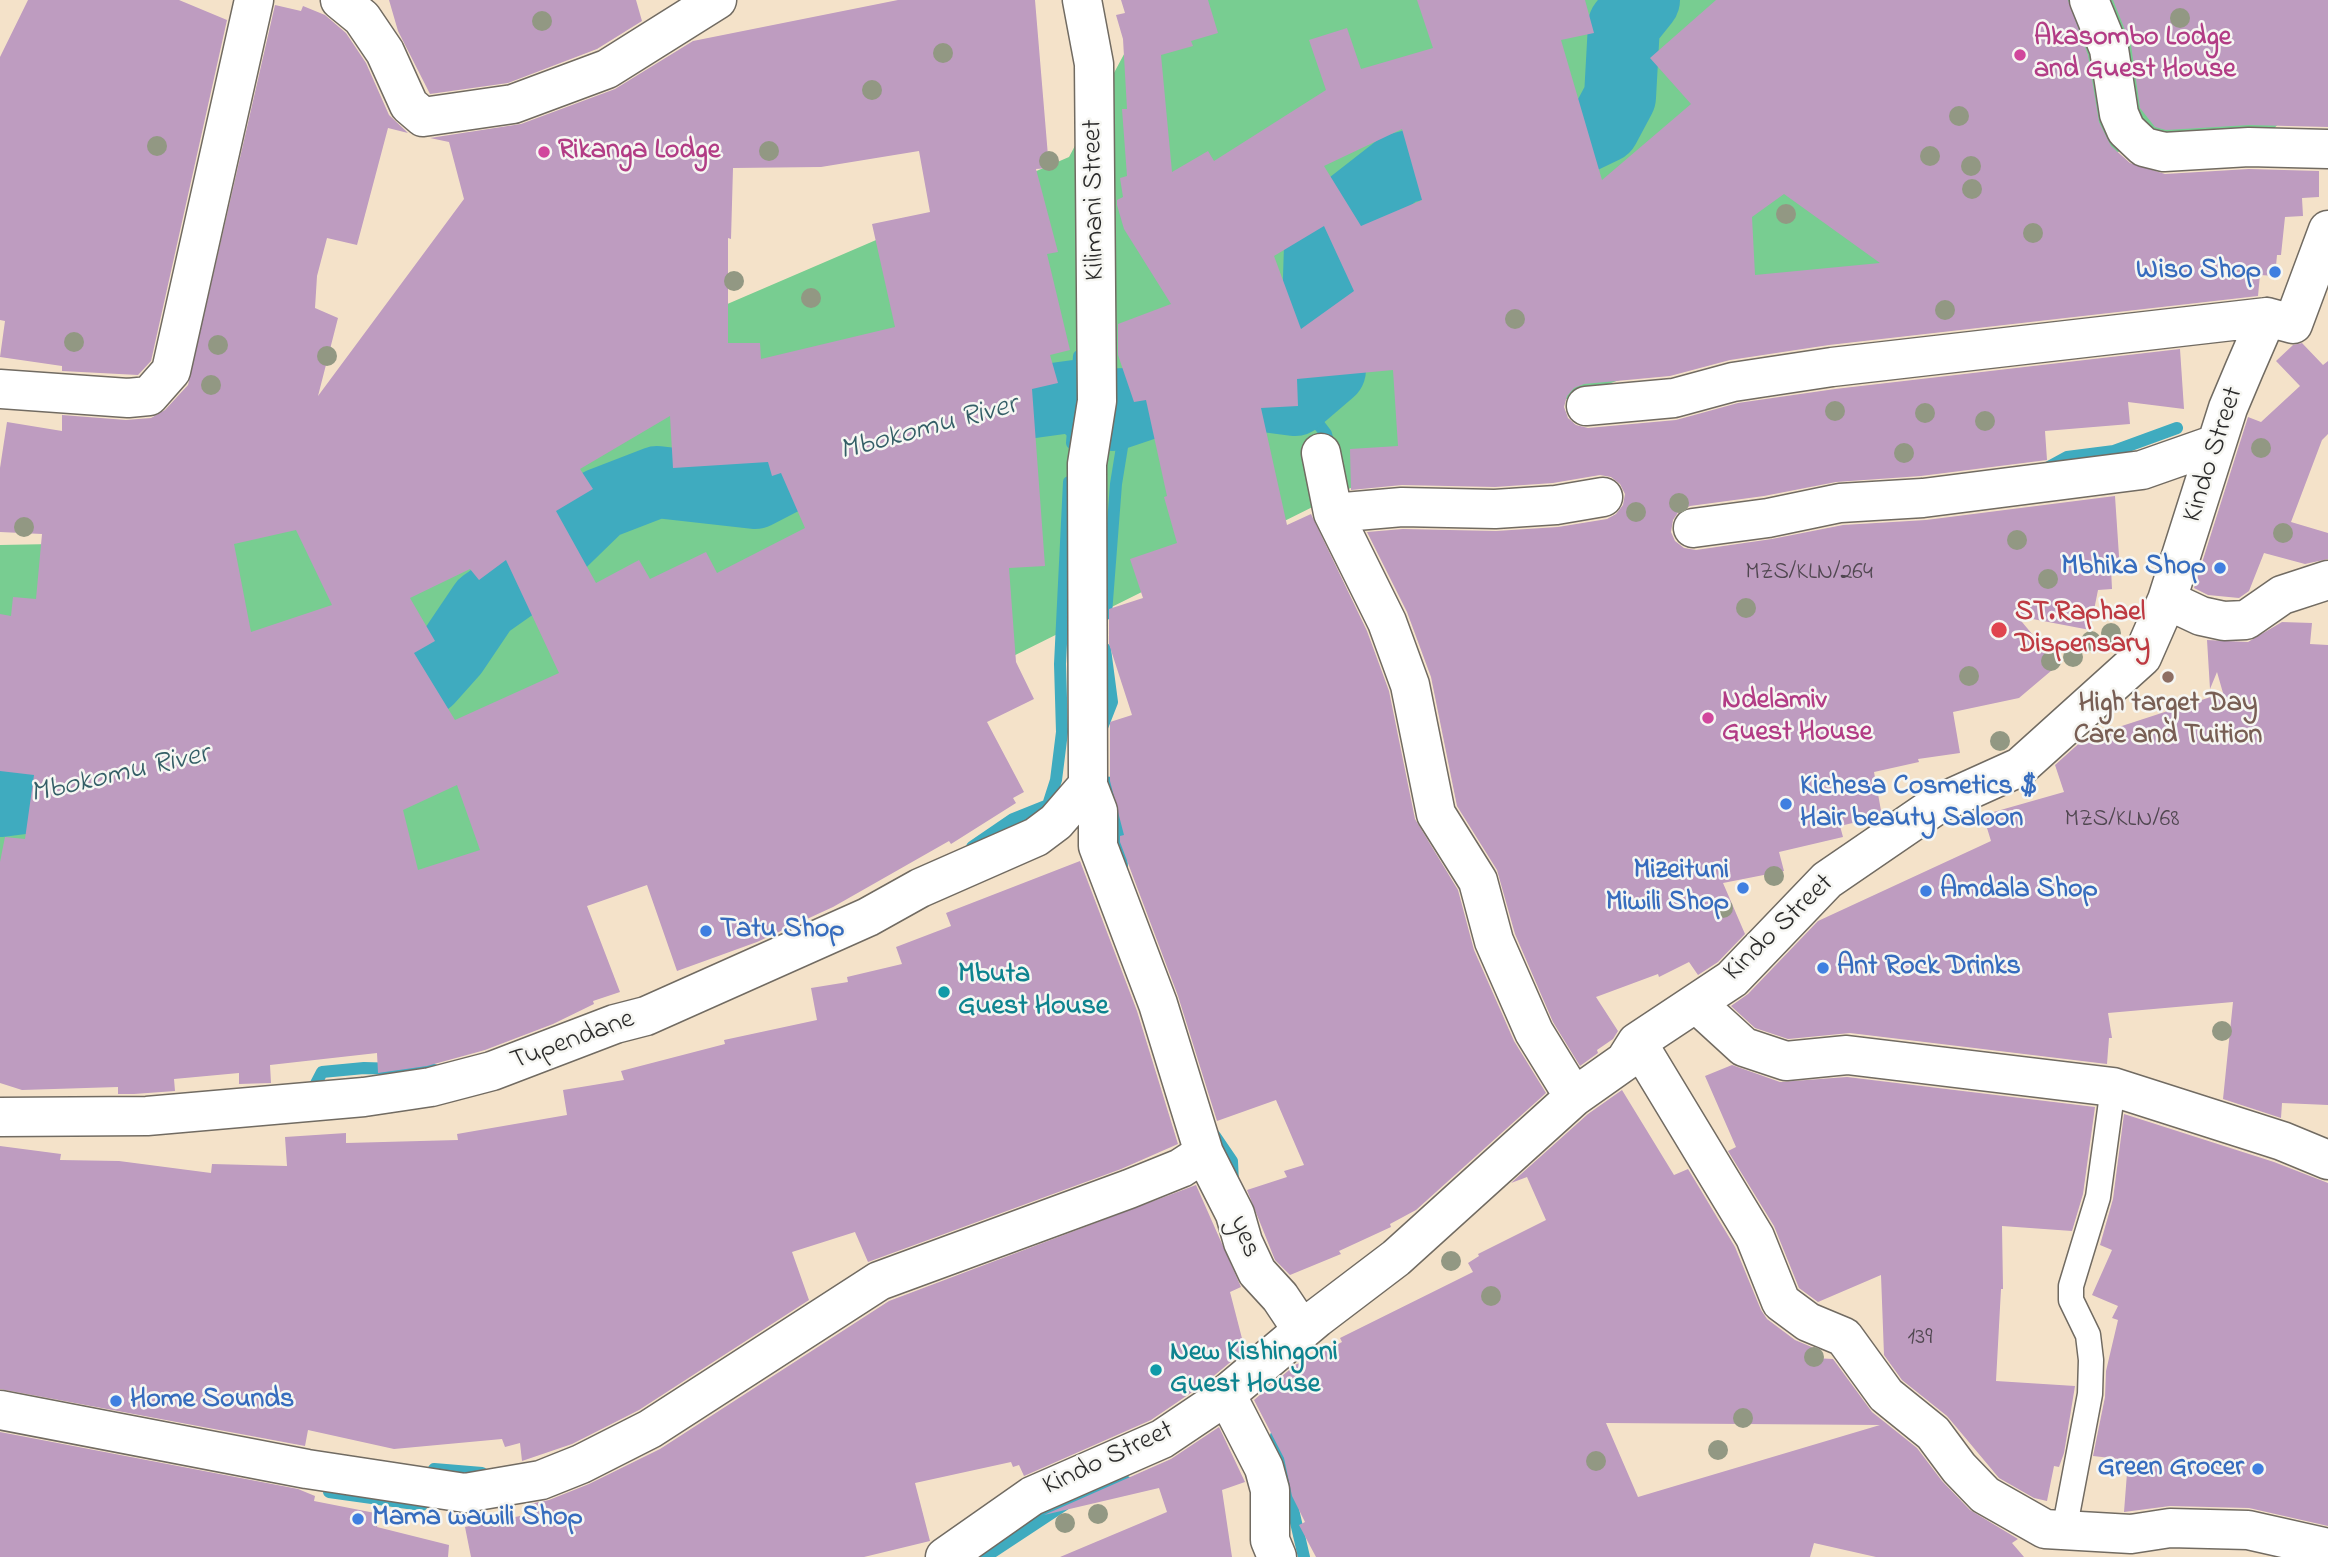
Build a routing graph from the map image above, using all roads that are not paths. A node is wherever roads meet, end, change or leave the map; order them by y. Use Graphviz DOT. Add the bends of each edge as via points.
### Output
graph roads {
  1 [pos="254,0"];
  2 [pos="340,0"];
  3 [pos="717,0"];
  4 [pos="1082,0"];
  5 [pos="2089,0"];
  6 [pos="2328,149"];
  7 [pos="2328,230"];
  8 [pos="2267,317"];
  9 [pos="0,389"];
  10 [pos="1586,406"];
  11 [pos="2217,444"];
  12 [pos="1321,453"];
  13 [pos="1603,497"];
  14 [pos="1333,513"];
  15 [pos="1693,528"];
  16 [pos="2328,580"];
  17 [pos="2167,600"];
  18 [pos="1088,785"];
  19 [pos="1697,1004"];
  20 [pos="1637,1042"];
  21 [pos="2113,1087"];
  22 [pos="1574,1097"];
  23 [pos="0,1116"];
  24 [pos="1201,1144"];
  25 [pos="2328,1160"];
  26 [pos="1302,1330"];
  27 [pos="1226,1394"];
  28 [pos="0,1410"];
  29 [pos="2064,1531"];
  30 [pos="2328,1548"];
  31 [pos="945,1557"];
  32 [pos="1277,1557"];
  1 -- 9 [label="street" via="171,371 149,396"];
  2 -- 3 [label="street" via="362,18 385,52 408,105 423,117 513,104 607,69"];
  4 -- 18 [label="street, Kilimani Street" via="1094,64 1097,401 1087,464"];
  5 -- 6 [label="street" via="2109,49 2119,114 2126,130 2144,147 2164,152"];
  7 -- 8 [label="street" via="2293,324"];
  8 -- 10 [label="street" via="1832,367 1733,382 1674,398"];
  8 -- 11 [label="street, Kindo Street"];
  11 -- 15 [label="street" via="2142,470 1923,498 1840,503"];
  11 -- 17 [label="street, Kindo Street"];
  12 -- 14 [label="street"];
  13 -- 14 [label="street" via="1507,508 1402,507"];
  14 -- 22 [label="street" via="1387,622 1410,685 1436,814 1478,881 1494,941 1534,1032"];
  16 -- 17 [label="street" via="2282,595 2246,620 2201,616"];
  17 -- 19 [label="street, Kindo Street" via="2142,657 2020,767 1938,804 1827,880 1732,979"];
  18 -- 23 [label="street, Tupendane" via="1056,822 1036,837 920,888 868,918 646,1016 492,1071 431,1087 364,1097 147,1116"];
  18 -- 24 [label="street, yes" via="1098,811 1098,846 1158,1004"];
  19 -- 20 [label="street, Kindo Street"];
  19 -- 21 [label="street" via="1744,1047 1786,1061 1847,1055"];
  20 -- 22 [label="street, Kindo Street" via="1625,1061"];
  20 -- 29 [label="street" via="1755,1237 1781,1302 1808,1322 1844,1337 1886,1395 1933,1433 1985,1495 2045,1529"];
  21 -- 25 [label="street"];
  21 -- 29 [label="lane" via="2098,1197 2071,1286 2071,1300 2088,1335 2091,1360 2090,1394"];
  22 -- 26 [label="street, Kindo Street" via="1396,1258"];
  24 -- 26 [label="street, yes" via="1257,1272"];
  24 -- 28 [label="street" via="1181,1168 879,1281 650,1429 541,1480 465,1493 307,1469"];
  26 -- 27 [label="street, Kindo Street"];
  27 -- 31 [label="street, Kindo Street" via="1162,1439 1032,1496"];
  27 -- 32 [label="street" via="1264,1468 1270,1490 1270,1540"];
  29 -- 30 [label="street" via="2248,1530"];
}
